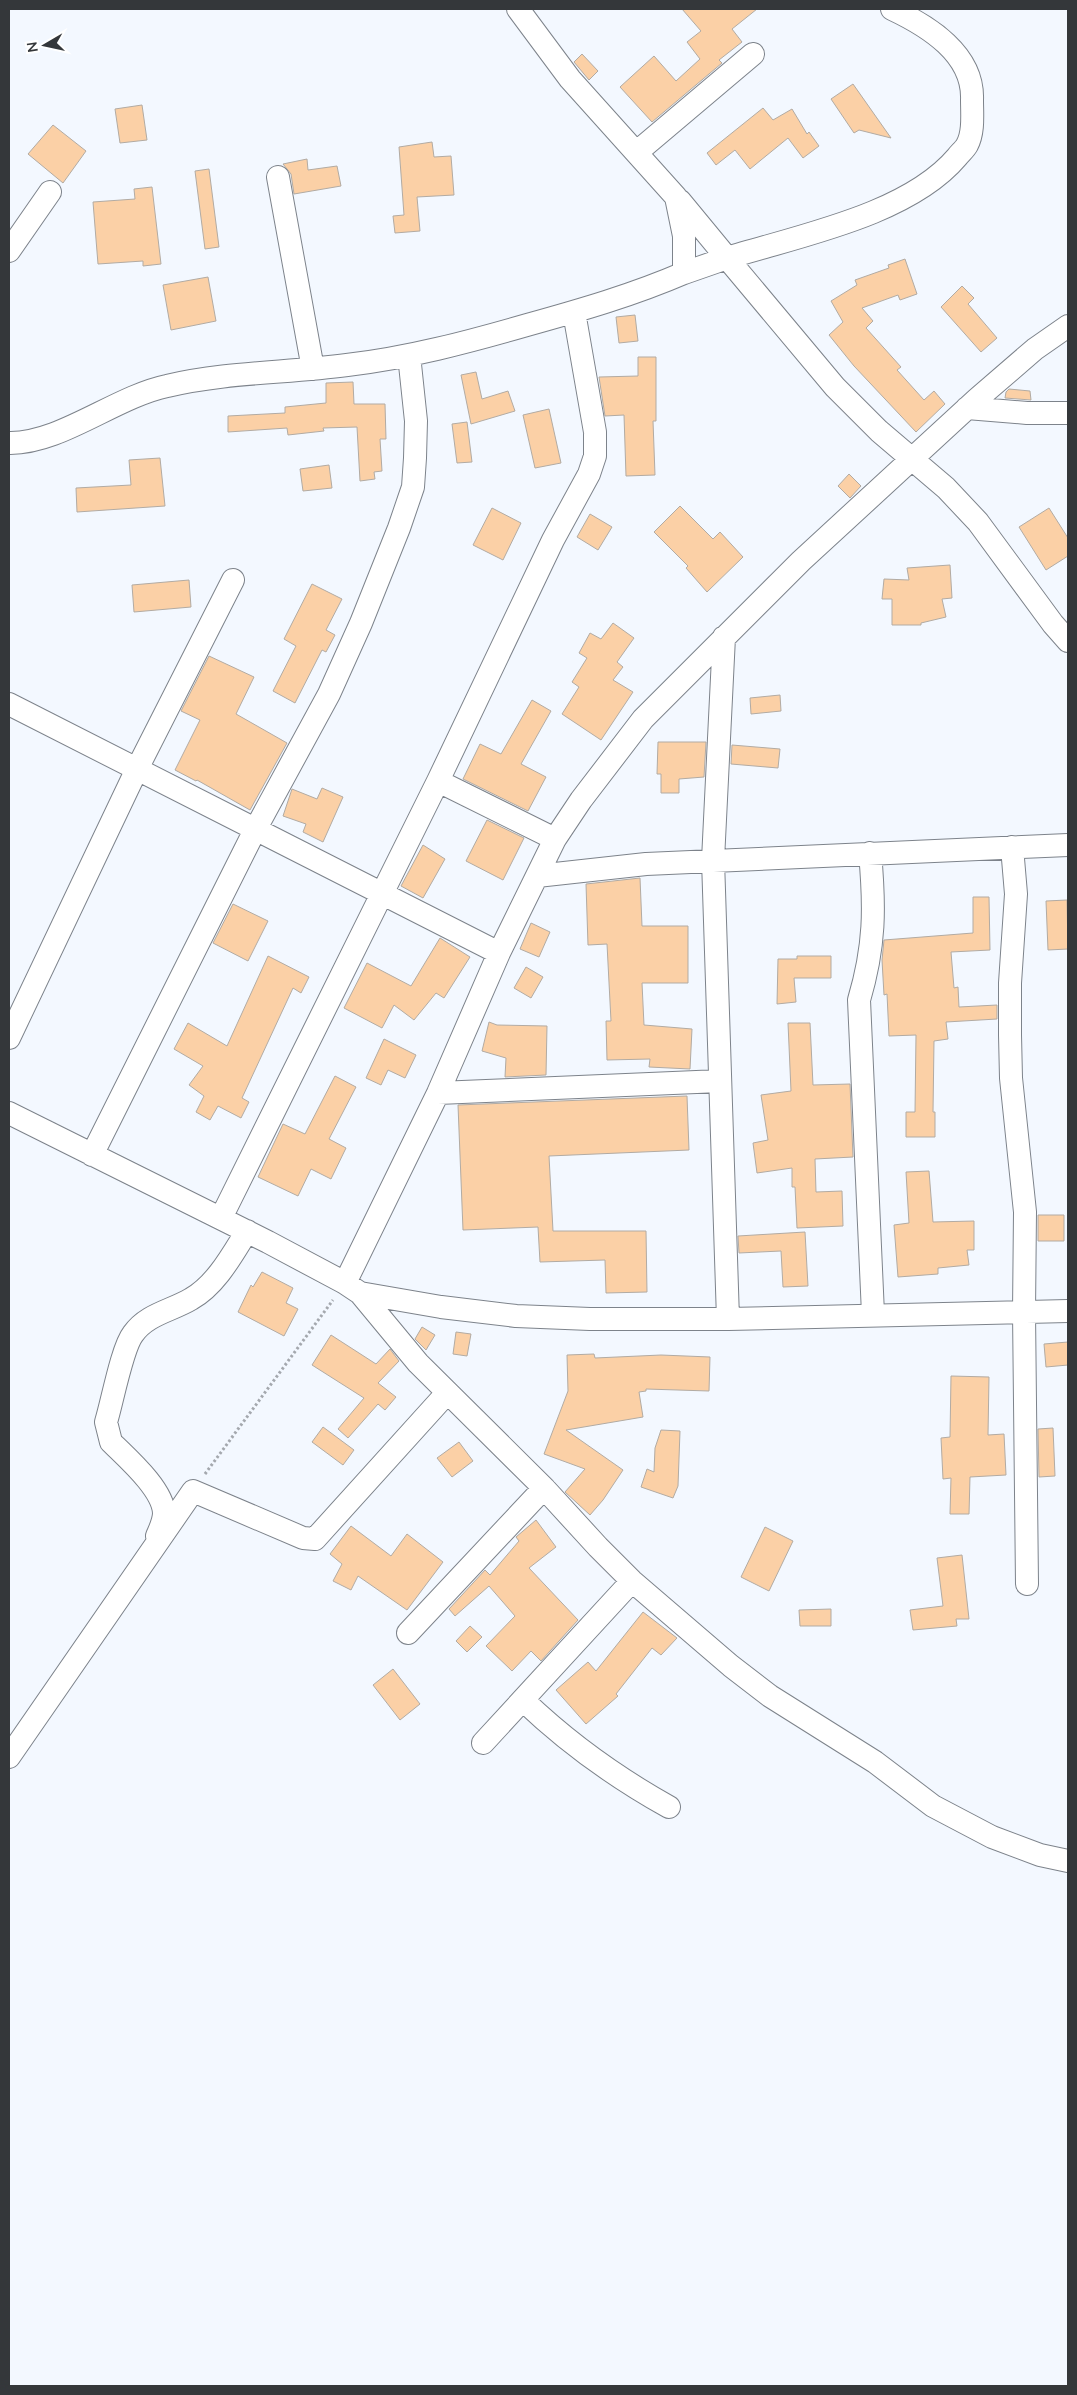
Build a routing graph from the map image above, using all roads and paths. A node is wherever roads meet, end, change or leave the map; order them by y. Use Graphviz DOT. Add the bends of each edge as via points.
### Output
graph roads {
  1 [pos="518,9"];
  2 [pos="892,9"];
  3 [pos="753,54"];
  4 [pos="637,152"];
  5 [pos="278,178"];
  6 [pos="50,192"];
  7 [pos="676,197"];
  8 [pos="9,251"];
  9 [pos="727,258"];
  10 [pos="684,273"];
  11 [pos="574,312"];
  12 [pos="1068,326"];
  13 [pos="409,355"];
  14 [pos="313,369"];
  15 [pos="968,408"];
  16 [pos="1068,413"];
  17 [pos="9,443"];
  18 [pos="912,459"];
  19 [pos="234,580"];
  20 [pos="724,637"];
  21 [pos="1068,641"];
  22 [pos="9,704"];
  23 [pos="137,769"];
  24 [pos="438,780"];
  25 [pos="255,830"];
  26 [pos="555,839"];
  27 [pos="1068,845"];
  28 [pos="1012,847"];
  29 [pos="870,853"];
  30 [pos="713,860"];
  31 [pos="537,876"];
  32 [pos="382,892"];
  33 [pos="499,953"];
  34 [pos="9,1038"];
  35 [pos="720,1081"];
  36 [pos="438,1093"];
  37 [pos="9,1112"];
  38 [pos="92,1155"];
  39 [pos="221,1218"];
  40 [pos="247,1231"];
  41 [pos="353,1288"];
  42 [pos="1068,1311"];
  43 [pos="1024,1312"];
  44 [pos="873,1314"];
  45 [pos="728,1319"];
  46 [pos="447,1393"];
  47 [pos="544,1488"];
  48 [pos="193,1491"];
  49 [pos="151,1551"];
  50 [pos="632,1581"];
  51 [pos="1027,1584"];
  52 [pos="408,1633"];
  53 [pos="524,1701"];
  54 [pos="483,1744"];
  55 [pos="9,1757"];
  56 [pos="669,1807"];
  57 [pos="1068,1861"];
  1 -- 4 [label="street" via="570,79"];
  2 -- 9 [label="street" via="916,20 958,56 968,75 972,96 972,126 967,145 928,184 889,204 855,220"];
  3 -- 4 [label="street"];
  4 -- 7 [label="street"];
  5 -- 14 [label="street"];
  6 -- 8 [label="street"];
  7 -- 9 [label="street"];
  7 -- 10 [label="street" via="684,236"];
  9 -- 10 [label="street"];
  9 -- 18 [label="street" via="835,387"];
  10 -- 11 [label="street"];
  11 -- 13 [label="street"];
  11 -- 24 [label="street" via="595,432 595,456"];
  12 -- 15 [label="street" via="1035,349"];
  13 -- 14 [label="street"];
  13 -- 25 [label="street" via="416,421 413,487 365,614 341,667"];
  14 -- 17 [label="street" via="167,386 128,398 46,436"];
  15 -- 16 [label="street"];
  15 -- 18 [label="street"];
  18 -- 20 [label="street"];
  18 -- 21 [label="street" via="978,522"];
  19 -- 23 [label="street"];
  20 -- 26 [label="street" via="644,719"];
  20 -- 30 [label="street"];
  22 -- 23 [label="street"];
  23 -- 25 [label="street"];
  23 -- 34 [label="street"];
  24 -- 26 [label="street"];
  24 -- 32 [label="street"];
  25 -- 32 [label="street"];
  25 -- 38 [label="street"];
  26 -- 31 [label="street"];
  27 -- 28 [label="street"];
  28 -- 29 [label="street"];
  28 -- 43 [label="street" via="1016,894 1010,983 1011,1078 1025,1212"];
  29 -- 30 [label="street"];
  29 -- 44 [label="street" via="873,939 859,1000"];
  30 -- 31 [label="street"];
  30 -- 35 [label="street"];
  31 -- 33 [label="street"];
  32 -- 33 [label="street"];
  32 -- 39 [label="street"];
  33 -- 36 [label="street"];
  35 -- 36 [label="street"];
  35 -- 45 [label="street"];
  36 -- 41 [label="street"];
  37 -- 38 [label="street"];
  38 -- 39 [label="street"];
  39 -- 40 [label="street"];
  40 -- 41 [label="street"];
  40 -- 49 [label="street" via="212,1282 192,1298 142,1323 131,1336 123,1360 106,1422 111,1442 155,1490 162,1504 162,1524"];
  41 -- 45 [label="street" via="441,1307 516,1316"];
  41 -- 46 [label="street"];
  41 -- 48 [label="path"];
  42 -- 43 [label="street"];
  43 -- 44 [label="street"];
  43 -- 51 [label="street"];
  44 -- 45 [label="street"];
  46 -- 47 [label="street"];
  46 -- 48 [label="street" via="316,1539 303,1538"];
  47 -- 50 [label="street"];
  47 -- 52 [label="street"];
  48 -- 49 [label="street"];
  49 -- 55 [label="street"];
  50 -- 53 [label="street"];
  50 -- 57 [label="street" via="762,1690 875,1762 933,1806 992,1837"];
  53 -- 54 [label="street"];
  53 -- 56 [label="street" via="590,1759"];
}
